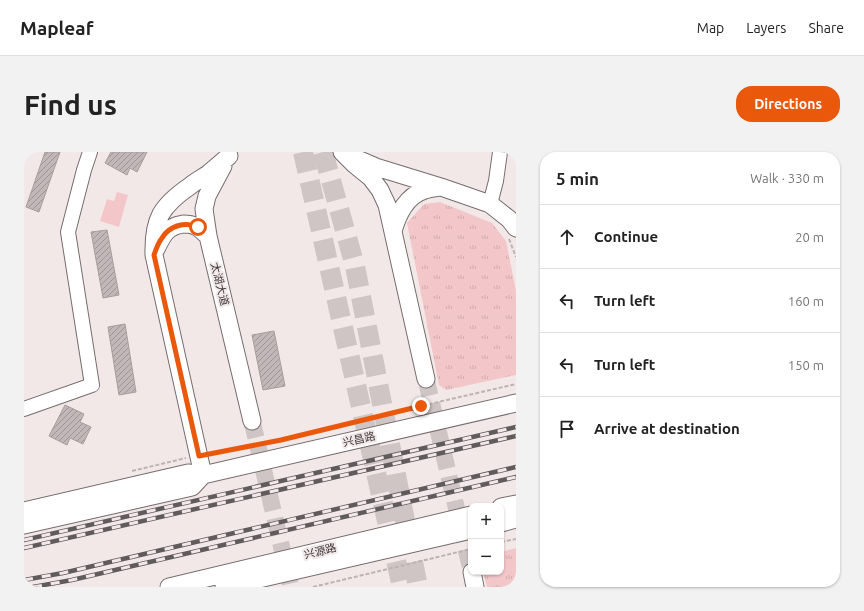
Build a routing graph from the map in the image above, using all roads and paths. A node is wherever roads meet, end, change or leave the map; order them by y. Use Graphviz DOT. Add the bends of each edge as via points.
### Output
graph roads {
  1 [pos="90,152"];
  2 [pos="343,152"];
  3 [pos="500,152"];
  4 [pos="230,154"];
  5 [pos="441,187"];
  6 [pos="490,204"];
  7 [pos="394,231"];
  8 [pos="512,232"];
  9 [pos="208,236"];
  10 [pos="154,255"];
  11 [pos="516,257"];
  12 [pos="426,379"];
  13 [pos="516,384"];
  14 [pos="516,403"];
  15 [pos="24,408"];
  16 [pos="252,421"];
  17 [pos="199,456"];
  18 [pos="127,472"];
  19 [pos="203,475"];
  20 [pos="516,504"];
  21 [pos="504,506"];
  22 [pos="24,510"];
  23 [pos="468,516"];
  24 [pos="516,520"];
  25 [pos="504,522"];
  26 [pos="24,525"];
  27 [pos="468,531"];
  28 [pos="516,539"];
  29 [pos="504,541"];
  30 [pos="468,549"];
  31 [pos="472,575"];
  32 [pos="207,583"];
  33 [pos="169,587"];
  34 [pos="224,587"];
  35 [pos="313,587"];
  36 [pos="475,587"];
  1 -- 15 [label="street" via="68,232 92,385"];
  2 -- 5 [label="main road" via="376,167"];
  2 -- 7 [label="main road" via="380,190"];
  3 -- 6 [label="street"];
  4 -- 9 [label="main road, 太湖大道" via="207,196 204,209"];
  4 -- 10 [label="main road" via="165,206 157,223"];
  5 -- 6 [label="main road"];
  5 -- 7 [label="main road" via="424,190 412,197 397,217"];
  6 -- 8 [label="main road" via="509,219"];
  7 -- 12 [label="main road"];
  8 -- 11 [label="path"];
  9 -- 10 [label="main road" via="193,225 178,225 169,229 162,237"];
  9 -- 16 [label="main road, 太湖大道"];
  10 -- 17 [label="main road"];
  13 -- 17 [label="path" via="281,440"];
  14 -- 19 [label="main road, 兴昌路"];
  17 -- 18 [label="path"];
  17 -- 19 [label="main road"];
  19 -- 22 [label="main road, 兴昌路" via="188,472"];
  19 -- 26 [label="main road, 兴昌路" via="192,487"];
  20 -- 21 [label="main road"];
  23 -- 32 [label="main road, 兴源路"];
  24 -- 25 [label="main road"];
  27 -- 34 [label="main road, 兴源路"];
  28 -- 29 [label="path"];
  30 -- 35 [label="path"];
  31 -- 36 [label="main road"];
  32 -- 33 [label="main road, 兴源路"];
}
